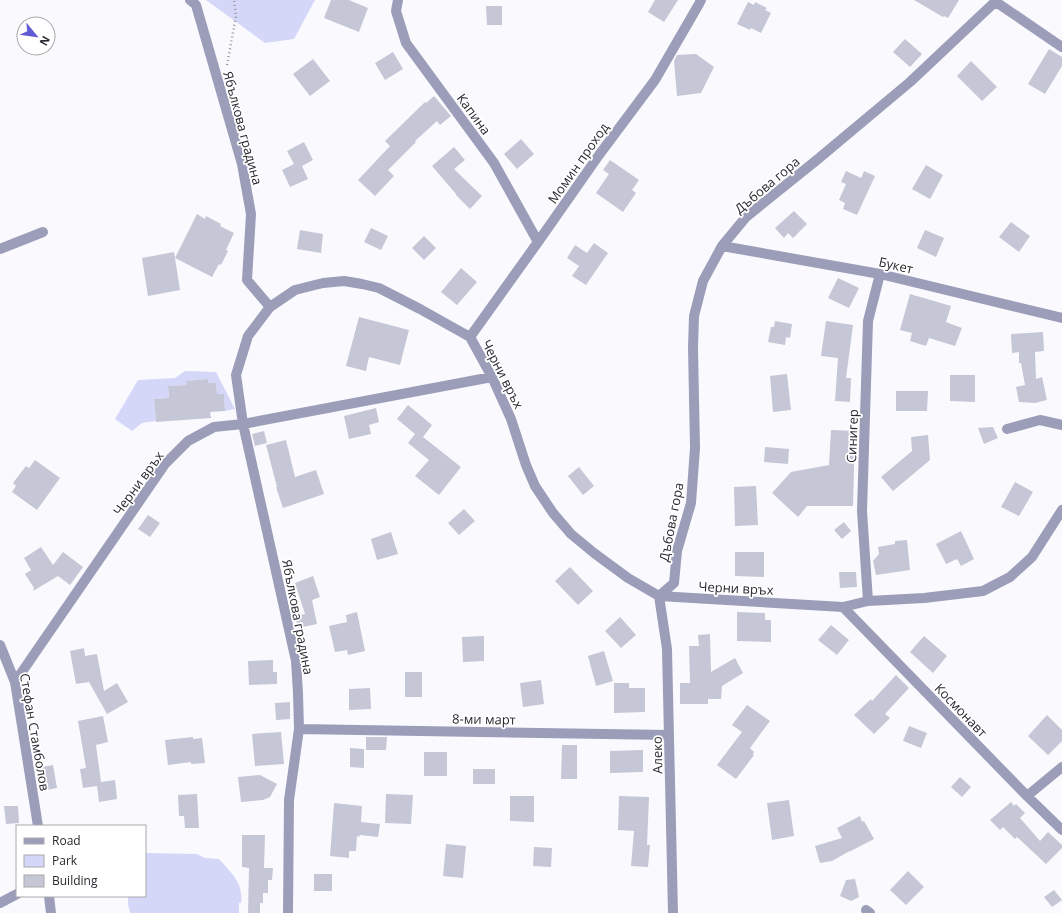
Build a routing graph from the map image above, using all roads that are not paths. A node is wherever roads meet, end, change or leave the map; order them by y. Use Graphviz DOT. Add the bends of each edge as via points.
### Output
graph roads {
  1 [pos="190,0"];
  2 [pos="398,0"];
  3 [pos="700,0"];
  4 [pos="997,1"];
  5 [pos="1062,47"];
  6 [pos="43,232"];
  7 [pos="538,242"];
  8 [pos="722,246"];
  9 [pos="0,249"];
  10 [pos="880,274"];
  11 [pos="270,307"];
  12 [pos="1062,318"];
  13 [pos="470,337"];
  14 [pos="492,377"];
  15 [pos="243,424"];
  16 [pos="1062,426"];
  17 [pos="1007,429"];
  18 [pos="1062,510"];
  19 [pos="659,596"];
  20 [pos="868,601"];
  21 [pos="843,607"];
  22 [pos="0,645"];
  23 [pos="15,682"];
  24 [pos="299,729"];
  25 [pos="669,735"];
  26 [pos="1062,767"];
  27 [pos="1027,796"];
  28 [pos="38,825"];
  29 [pos="1062,830"];
  30 [pos="16,895"];
  31 [pos="49,897"];
  32 [pos="0,903"];
  33 [pos="52,913"];
  34 [pos="288,913"];
  35 [pos="673,913"];
  1 -- 11 [label="street, Ябълкова градина" via="196,5 242,164 251,214 247,280"];
  2 -- 7 [label="street, Капина" via="396,11 406,43 494,163"];
  3 -- 7 [label="street, Момин проход" via="655,80"];
  4 -- 5 [label="street"];
  4 -- 8 [label="street, Дъбова гора" via="910,82 746,217"];
  6 -- 9 [label="street"];
  7 -- 13 [label="street, Момин проход"];
  8 -- 10 [label="street, Букет"];
  8 -- 19 [label="street, Дъбова гора" via="703,281 694,316 695,448 691,503 677,551 674,583"];
  10 -- 12 [label="street, Букет"];
  10 -- 20 [label="street, Синигер" via="868,321 862,511"];
  11 -- 13 [label="street, Черни връх" via="295,290 344,281 380,288"];
  11 -- 15 [label="street, Черни връх" via="248,336 236,375"];
  13 -- 14 [label="street, Черни връх"];
  14 -- 15 [label="street"];
  14 -- 19 [label="street, Черни връх" via="511,419 535,486 554,513 571,534 594,553 628,578"];
  15 -- 23 [label="street, Черни връх" via="214,427 188,441 165,464"];
  15 -- 24 [label="street, Ябълкова градина" via="296,661"];
  16 -- 17 [label="street" via="1040,420"];
  18 -- 20 [label="street, Черни връх" via="1032,557 1010,577 983,591"];
  19 -- 21 [label="street, Черни връх"];
  19 -- 25 [label="street, Алеко" via="666,649"];
  20 -- 21 [label="street, Черни връх"];
  21 -- 27 [label="street, Космонавт"];
  22 -- 23 [label="street, Стефан Стамболов"];
  23 -- 28 [label="street, Стефан Стамболов"];
  24 -- 25 [label="street, 8-ми март"];
  24 -- 34 [label="street, Ябълкова градина" via="289,800"];
  25 -- 35 [label="street, Алеко"];
  26 -- 27 [label="street"];
  27 -- 29 [label="street, Космонавт"];
  30 -- 32 [label="street"];
  31 -- 33 [label="street"];
}
